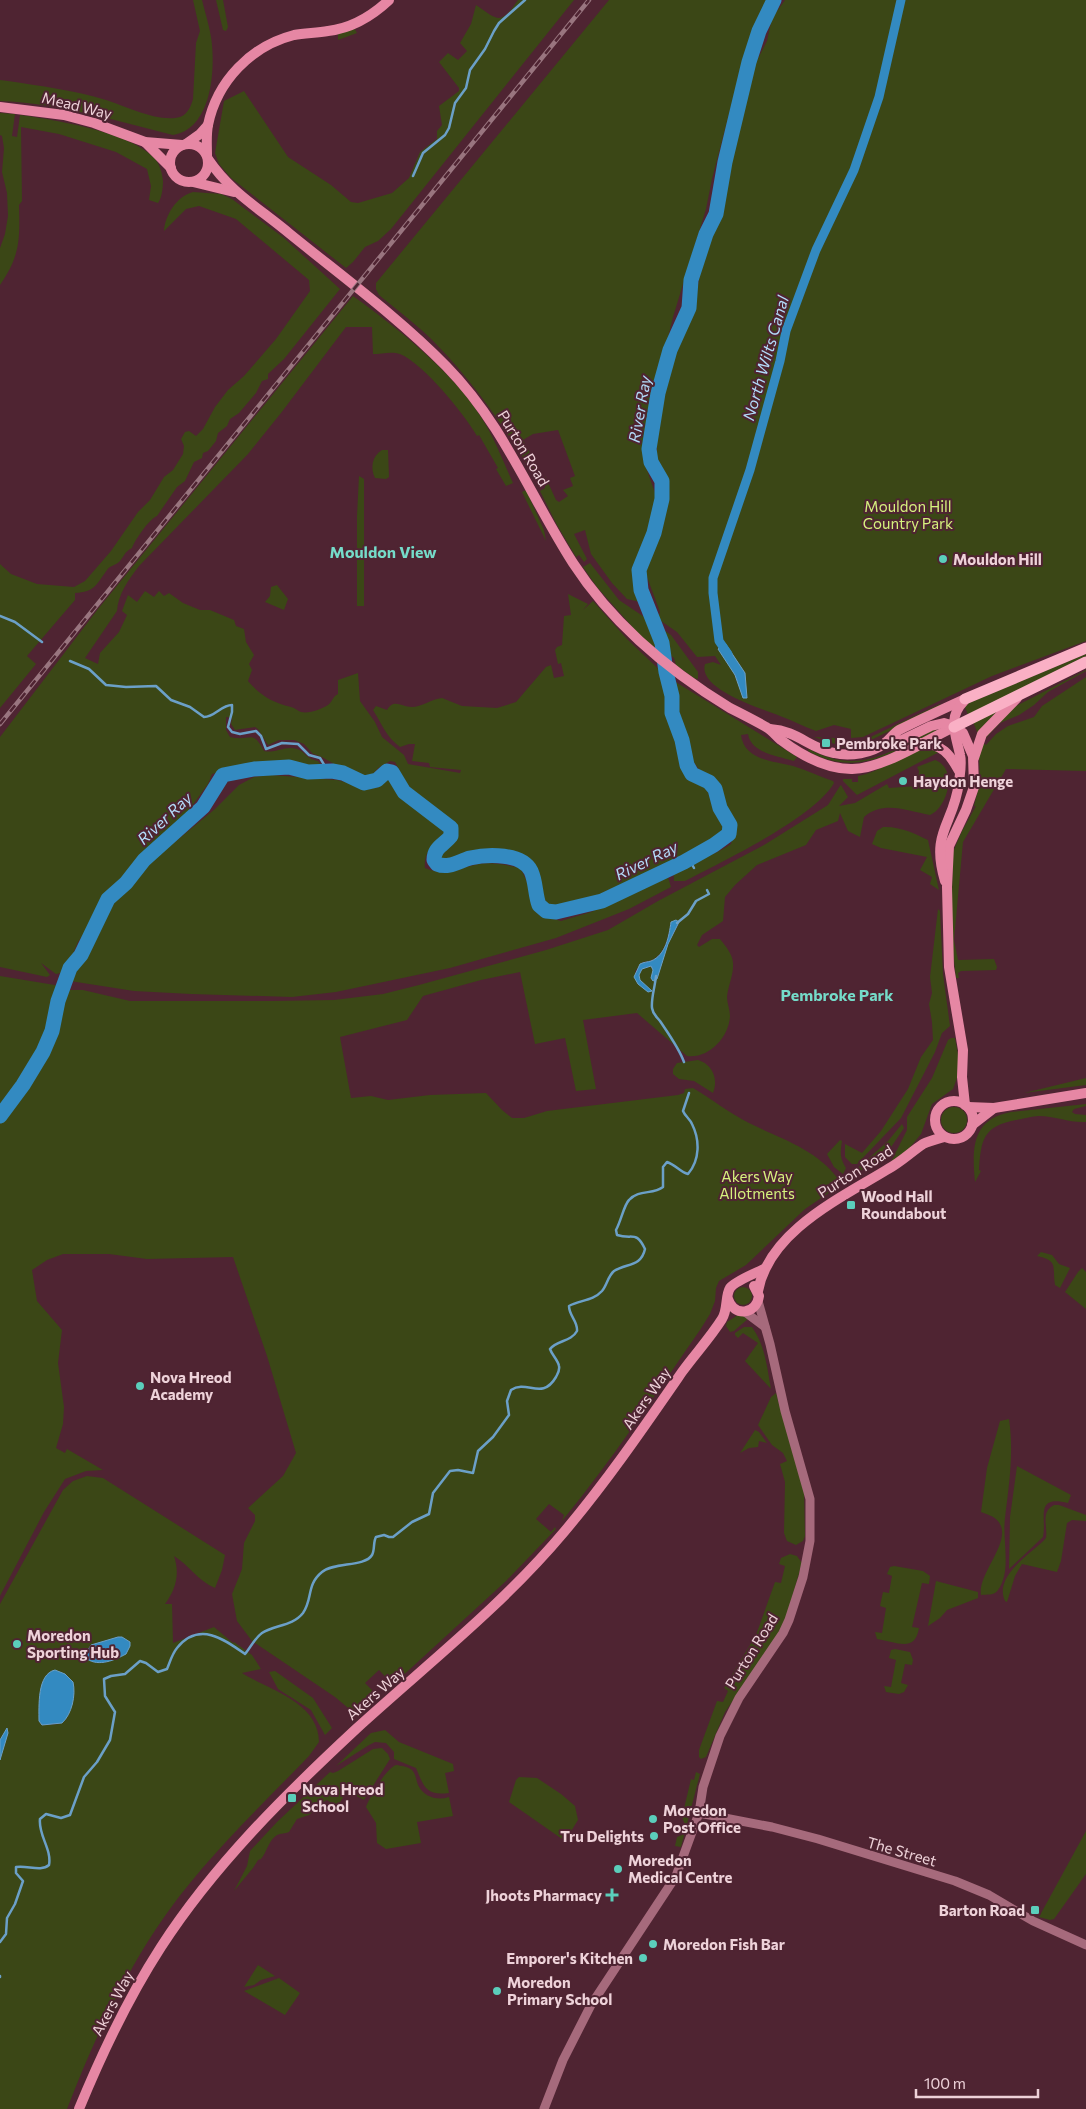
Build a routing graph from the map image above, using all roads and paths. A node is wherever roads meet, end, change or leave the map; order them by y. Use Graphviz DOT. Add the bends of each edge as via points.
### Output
graph roads {
  1 [pos="389,0"];
  2 [pos="0,107"];
  3 [pos="208,125"];
  4 [pos="146,142"];
  5 [pos="184,145"];
  6 [pos="207,157"];
  7 [pos="171,168"];
  8 [pos="194,182"];
  9 [pos="235,192"];
  10 [pos="1086,648"];
  11 [pos="1086,662"];
  12 [pos="1023,692"];
  13 [pos="965,699"];
  14 [pos="954,727"];
  15 [pos="770,729"];
  16 [pos="885,743"];
  17 [pos="920,744"];
  18 [pos="974,762"];
  19 [pos="960,772"];
  20 [pos="947,887"];
  21 [pos="962,1078"];
  22 [pos="1086,1093"];
  23 [pos="951,1101"];
  24 [pos="966,1106"];
  25 [pos="994,1108"];
  26 [pos="935,1119"];
  27 [pos="972,1126"];
  28 [pos="944,1137"];
  29 [pos="923,1144"];
  30 [pos="764,1269"];
  31 [pos="742,1281"];
  32 [pos="758,1296"];
  33 [pos="728,1299"];
  34 [pos="742,1311"];
  35 [pos="722,1319"];
  36 [pos="765,1327"];
  37 [pos="699,1813"];
  38 [pos="1086,1945"];
  39 [pos="79,2109"];
  40 [pos="544,2109"];
  1 -- 3 [label="main road" via="371,15 350,25 293,36 254,53 227,81"];
  2 -- 4 [label="main road, Mead Way" via="78,118"];
  3 -- 5 [label="main road"];
  3 -- 6 [label="main road"];
  4 -- 5 [label="main road, Mead Way"];
  4 -- 7 [label="main road, Mead Way"];
  5 -- 6 [label="main road" via="199,147"];
  5 -- 7 [label="main road" via="172,154"];
  6 -- 8 [label="main road" via="205,174"];
  6 -- 9 [label="main road, Purton Road"];
  7 -- 8 [label="main road" via="179,180"];
  8 -- 9 [label="main road, Purton Road"];
  9 -- 15 [label="main road, Purton Road" via="420,341 468,390 506,443 582,576 623,624 678,673"];
  10 -- 13 [label="main road"];
  11 -- 12 [label="main road"];
  12 -- 14 [label="main road"];
  12 -- 18 [label="main road" via="982,734"];
  13 -- 14 [label="main road" via="956,713"];
  13 -- 16 [label="main road, Purton Road" via="897,732"];
  14 -- 16 [label="main road, Purton Road" via="936,724 902,740"];
  14 -- 17 [label="main road, Purton Road"];
  14 -- 18 [label="main road" via="963,732"];
  14 -- 19 [label="main road"];
  15 -- 16 [label="main road, Purton Road" via="790,732 819,749 835,754 857,753"];
  15 -- 17 [label="main road, Purton Road" via="806,756 823,764 851,770 869,767"];
  17 -- 19 [label="main road" via="942,748"];
  18 -- 20 [label="main road" via="971,797 950,846"];
  19 -- 20 [label="main road" via="956,798 939,842 940,863"];
  20 -- 21 [label="main road" via="949,967 963,1050"];
  21 -- 23 [label="main road"];
  21 -- 24 [label="main road"];
  22 -- 25 [label="main road"];
  23 -- 24 [label="main road"];
  23 -- 26 [label="main road" via="940,1107"];
  24 -- 25 [label="main road"];
  24 -- 27 [label="main road" via="972,1116"];
  25 -- 27 [label="main road"];
  26 -- 28 [label="main road" via="937,1130"];
  26 -- 29 [label="main road, Purton Road"];
  27 -- 28 [label="main road" via="962,1138"];
  28 -- 29 [label="main road, Purton Road"];
  29 -- 30 [label="main road, Purton Road" via="814,1215"];
  30 -- 31 [label="main road, Purton Road"];
  30 -- 32 [label="main road, Purton Road"];
  31 -- 32 [label="main road" via="752,1283"];
  31 -- 33 [label="main road" via="733,1285"];
  32 -- 34 [label="main road" via="752,1309"];
  32 -- 36 [label="street, Purton Road"];
  33 -- 34 [label="main road" via="733,1308"];
  33 -- 35 [label="main road, Akers Way"];
  34 -- 35 [label="main road, Akers Way"];
  34 -- 36 [label="street"];
  35 -- 39 [label="main road, Akers Way" via="605,1481 552,1546 499,1601 346,1739 222,1865 139,1982 113,2031"];
  36 -- 37 [label="street, Purton Road" via="808,1488 810,1541 789,1620 730,1714 703,1787"];
  37 -- 38 [label="street, The Street" via="818,1839 955,1881"];
  37 -- 40 [label="street, Purton Road" via="676,1876 591,2005 563,2060"];
}
